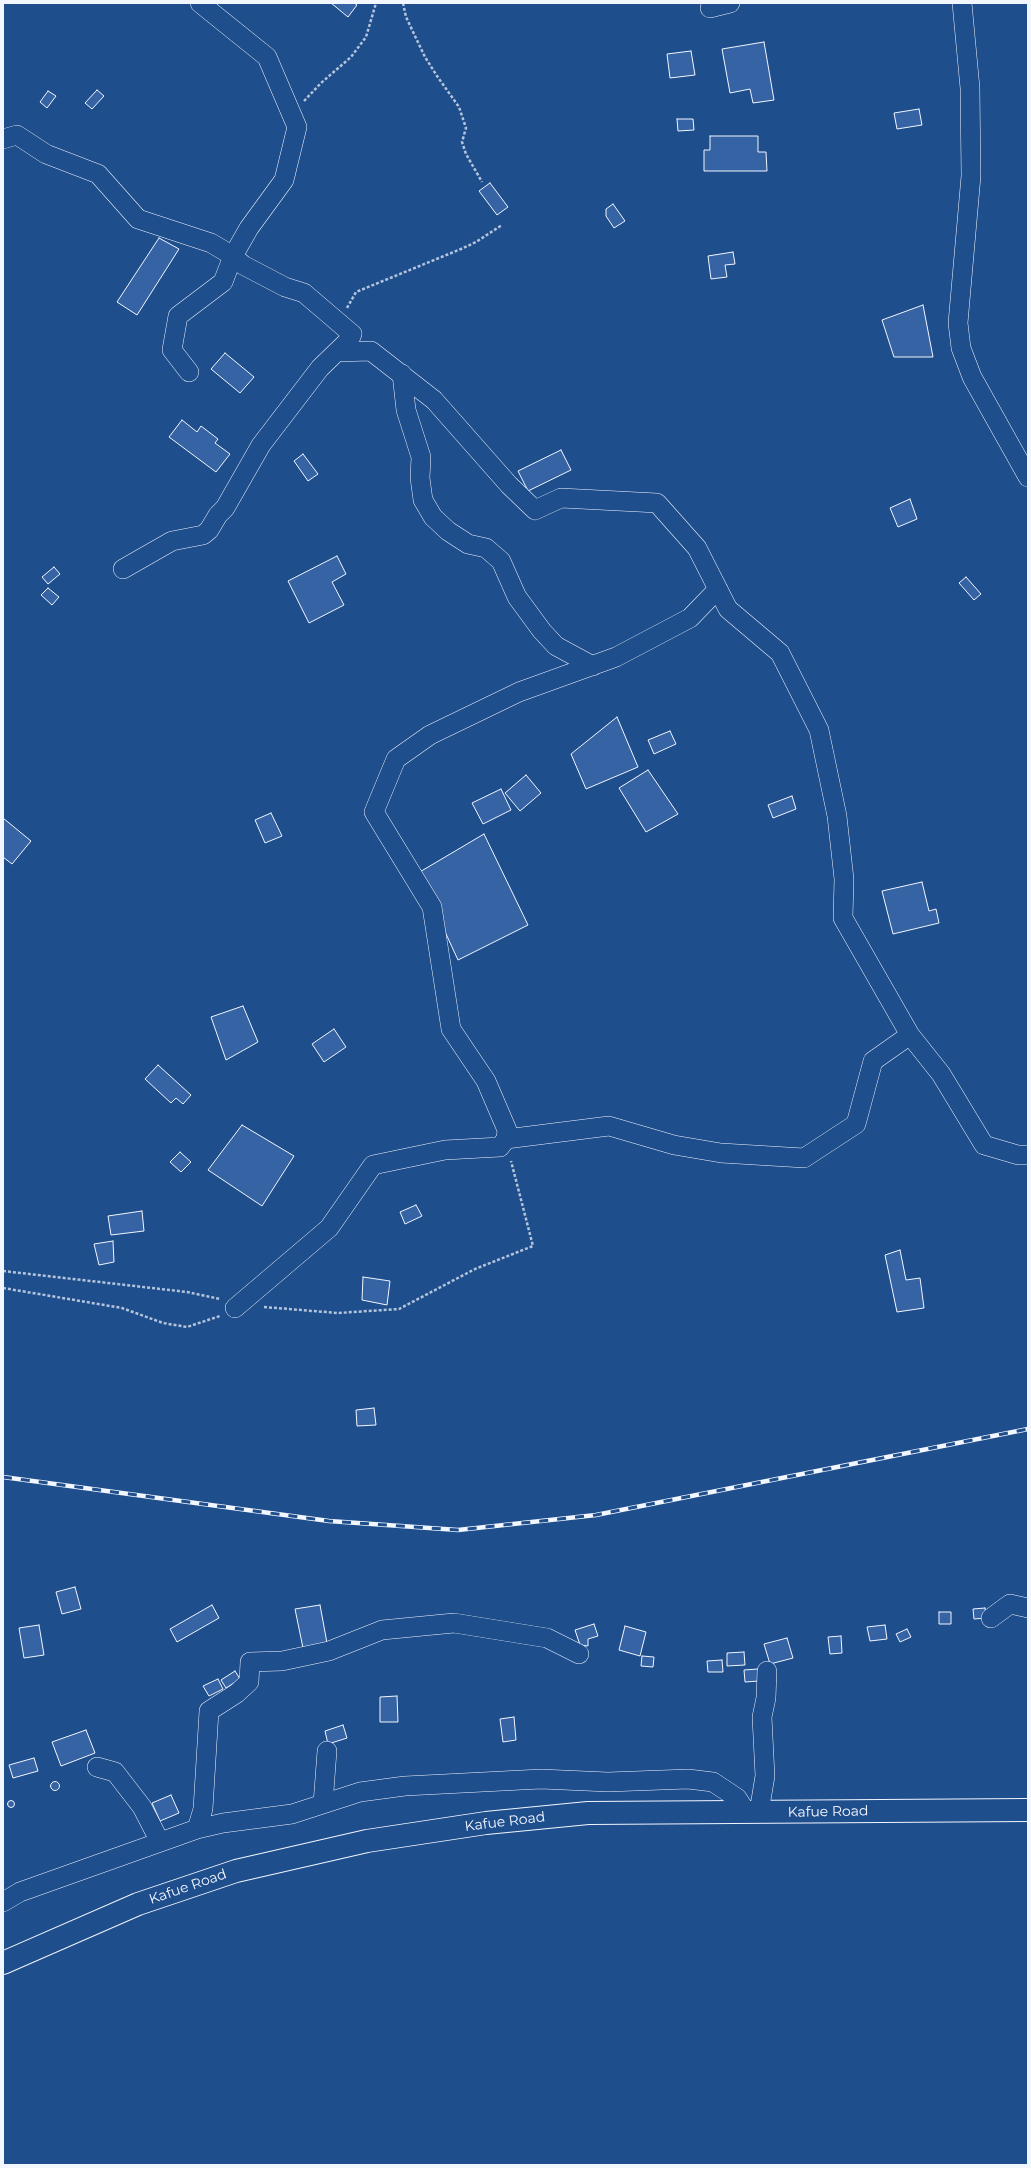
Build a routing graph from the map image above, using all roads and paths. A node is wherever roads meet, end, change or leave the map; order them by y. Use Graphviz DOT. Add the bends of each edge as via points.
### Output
graph roads {
  1 [pos="200,3"];
  2 [pos="376,3"];
  3 [pos="403,3"];
  4 [pos="730,3"];
  5 [pos="962,3"];
  6 [pos="710,8"];
  7 [pos="292,115"];
  8 [pos="3,138"];
  9 [pos="482,182"];
  10 [pos="502,225"];
  11 [pos="233,256"];
  12 [pos="339,323"];
  13 [pos="337,352"];
  14 [pos="189,372"];
  15 [pos="402,374"];
  16 [pos="1028,477"];
  17 [pos="123,569"];
  18 [pos="718,589"];
  19 [pos="593,666"];
  20 [pos="910,1035"];
  21 [pos="506,1139"];
  22 [pos="1028,1155"];
  23 [pos="3,1271"];
  24 [pos="3,1288"];
  25 [pos="229,1304"];
  26 [pos="259,1306"];
  27 [pos="1028,1608"];
  28 [pos="991,1618"];
  29 [pos="579,1654"];
  30 [pos="767,1671"];
  31 [pos="327,1751"];
  32 [pos="97,1767"];
  33 [pos="323,1804"];
  34 [pos="1028,1810"];
  35 [pos="753,1812"];
  36 [pos="197,1829"];
  37 [pos="160,1842"];
  38 [pos="3,1902"];
  39 [pos="3,1963"];
  1 -- 7 [label="street" via="267,57"];
  2 -- 7 [label="path" via="366,37 351,57 321,83"];
  3 -- 9 [label="path" via="406,17 425,57 459,107 466,128 462,142"];
  4 -- 6 [label="street"];
  5 -- 16 [label="street" via="970,88 971,176 958,323 961,348 972,377"];
  7 -- 11 [label="street" via="297,127 284,180 249,228"];
  8 -- 11 [label="street" via="17,135 46,154 98,174 138,219 211,243"];
  10 -- 12 [label="path" via="461,249 356,292"];
  11 -- 12 [label="street" via="243,265 285,287 304,292"];
  11 -- 14 [label="street" via="223,282 178,316 172,350"];
  12 -- 13 [label="street" via="350,331 352,336"];
  13 -- 15 [label="street" via="372,351"];
  13 -- 17 [label="street" via="320,368 261,445 225,508 209,530 203,534 172,541"];
  15 -- 18 [label="street" via="434,400 509,485 535,510 561,498 657,503 697,548"];
  15 -- 19 [label="street" via="406,410 421,457 423,500 433,517 468,544 486,548 501,561 517,597 542,631 556,646"];
  18 -- 19 [label="street" via="690,618 616,657"];
  18 -- 20 [label="street" via="728,609 780,653 819,730 837,816 844,879 843,918"];
  19 -- 21 [label="street" via="519,692 430,735 396,759 374,812 432,907 451,1029 486,1081 507,1130"];
  20 -- 21 [label="street" via="873,1061 856,1124 804,1158 721,1153 674,1145 609,1126"];
  20 -- 22 [label="street" via="941,1074 984,1145 1018,1155"];
  21 -- 25 [label="street" via="500,1147 445,1150 373,1165 329,1228"];
  21 -- 26 [label="path" via="533,1246 475,1269 399,1309 338,1313"];
  23 -- 25 [label="path" via="187,1292"];
  24 -- 25 [label="path" via="122,1308 163,1323 187,1327 222,1315"];
  27 -- 28 [label="street" via="1010,1604"];
  29 -- 36 [label="street" via="547,1638 454,1623 382,1630 329,1650 282,1661 250,1662 249,1682 209,1711 203,1809"];
  30 -- 35 [label="street" via="762,1717 765,1776"];
  31 -- 33 [label="street"];
  32 -- 37 [label="street" via="115,1772 142,1807"];
  33 -- 35 [label="street" via="360,1792 405,1786 541,1779 608,1782 688,1779 713,1782"];
  33 -- 36 [label="street" via="292,1814"];
  34 -- 35 [label="highway, Kafue Road"];
  35 -- 39 [label="highway, Kafue Road" via="588,1813 486,1823 367,1841 236,1871 138,1904"];
  36 -- 37 [label="street"];
  37 -- 38 [label="street" via="20,1892"];
}
